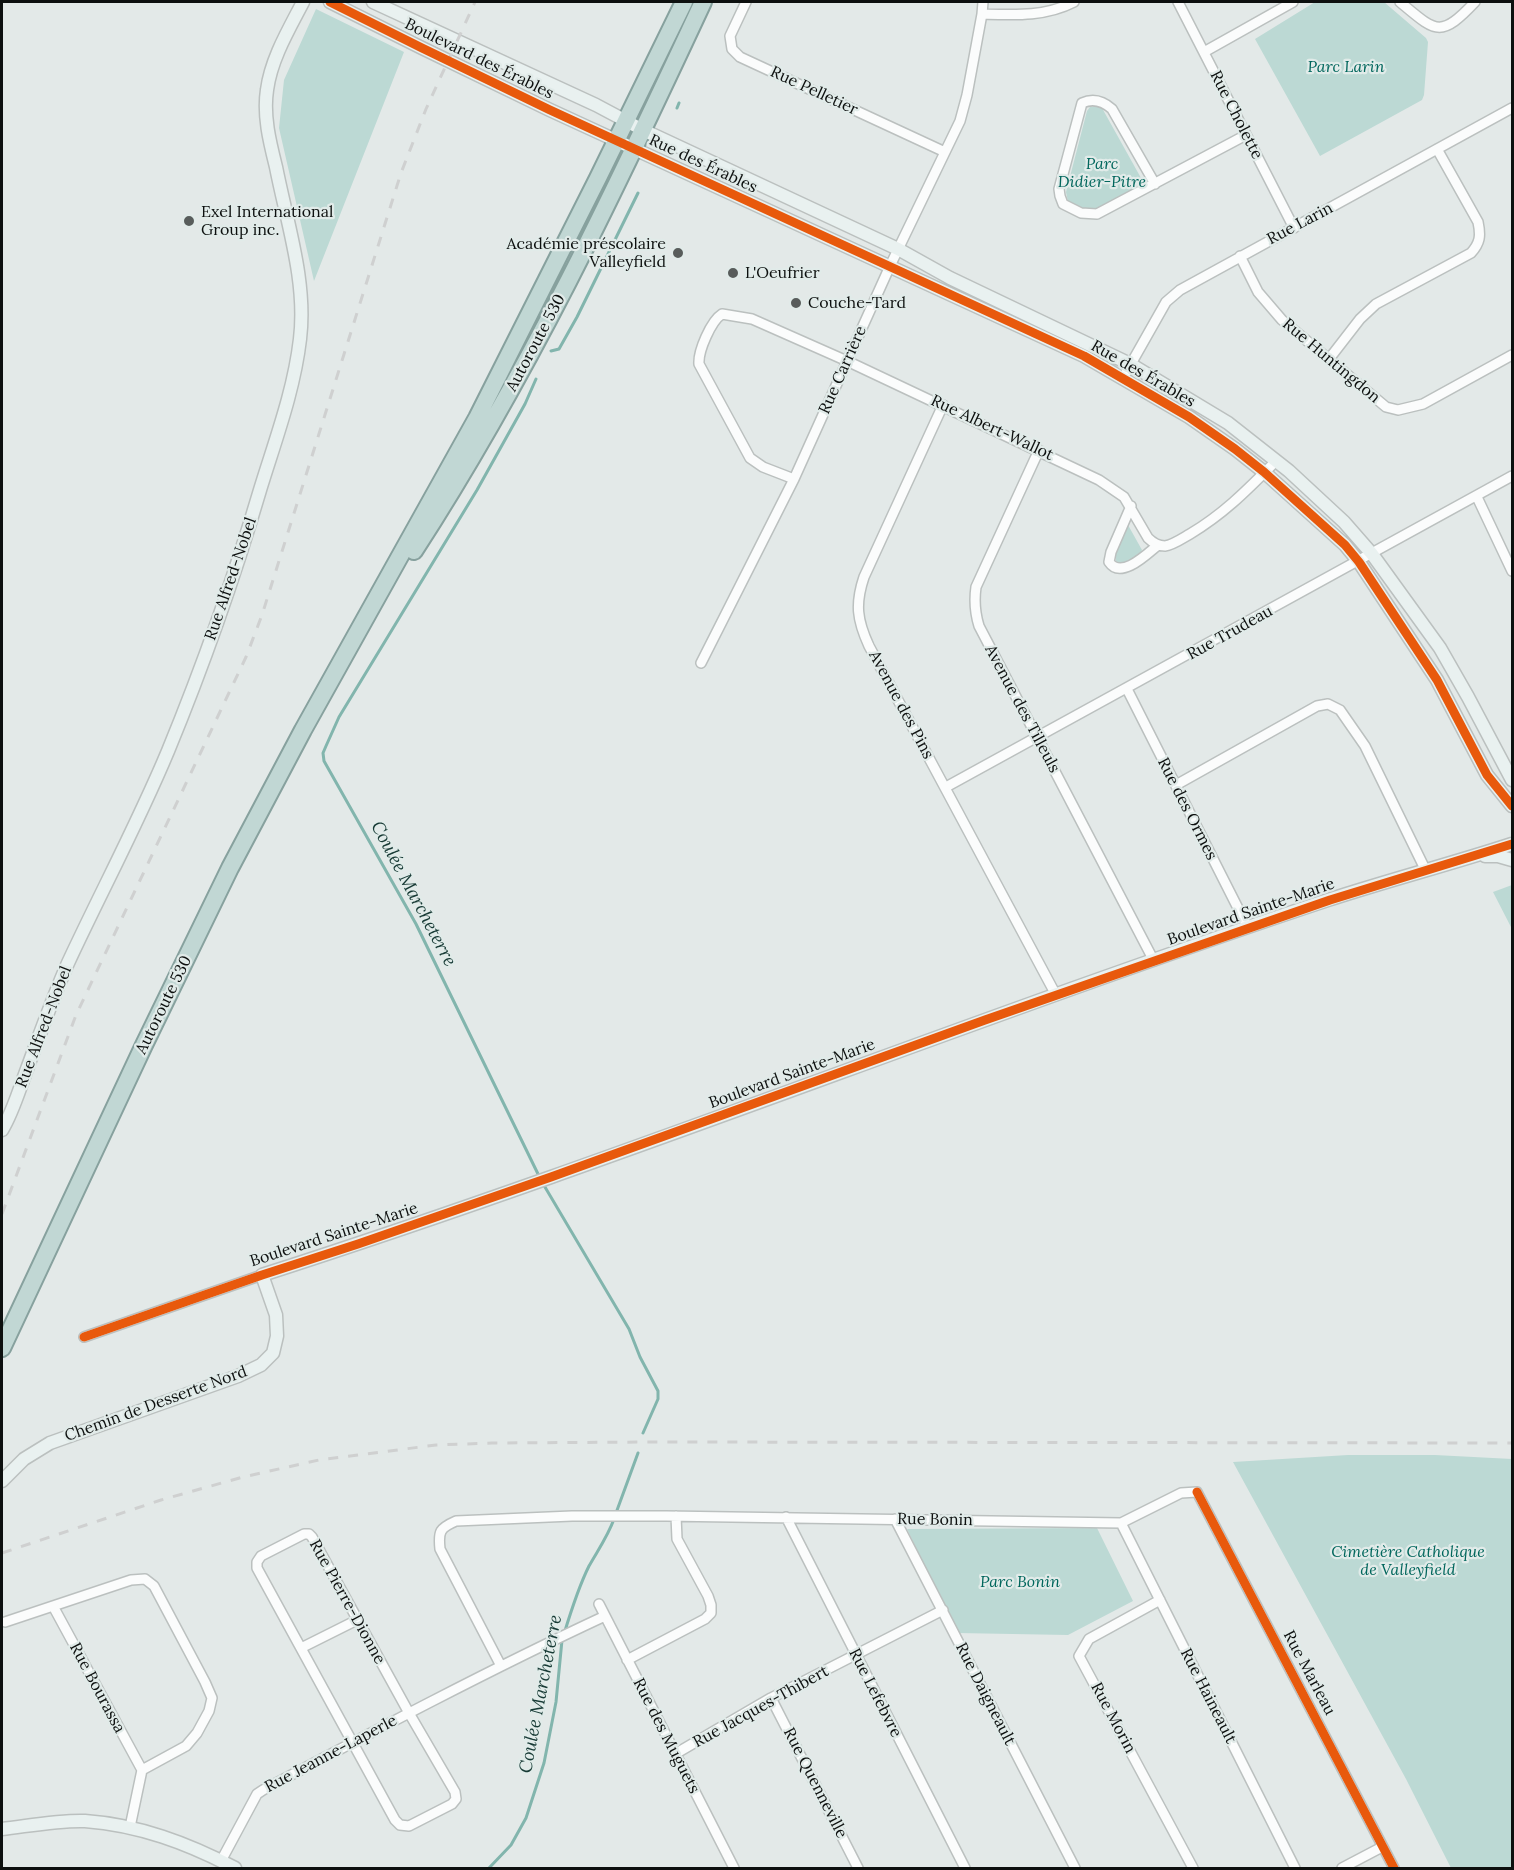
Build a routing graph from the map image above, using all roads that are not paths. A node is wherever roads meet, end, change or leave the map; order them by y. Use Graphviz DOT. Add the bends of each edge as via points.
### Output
graph roads {
  1 [pos="303,2"];
  2 [pos="330,2"];
  3 [pos="373,2"];
  4 [pos="684,2"];
  5 [pos="703,2"];
  6 [pos="746,2"];
  7 [pos="983,2"];
  8 [pos="1074,2"];
  9 [pos="1178,2"];
  10 [pos="1293,2"];
  11 [pos="1400,2"];
  12 [pos="1475,2"];
  13 [pos="982,14"];
  14 [pos="1204,52"];
  15 [pos="1512,108"];
  16 [pos="626,122"];
  17 [pos="643,130"];
  18 [pos="1246,135"];
  19 [pos="617,140"];
  20 [pos="633,148"];
  21 [pos="1437,149"];
  22 [pos="945,152"];
  23 [pos="1155,184"];
  24 [pos="1294,228"];
  25 [pos="898,249"];
  26 [pos="1240,256"];
  27 [pos="890,266"];
  28 [pos="1512,355"];
  29 [pos="1329,359"];
  30 [pos="848,361"];
  31 [pos="1130,364"];
  32 [pos="1123,378"];
  33 [pos="943,405"];
  34 [pos="1039,450"];
  35 [pos="1276,461"];
  36 [pos="1264,472"];
  37 [pos="1512,476"];
  38 [pos="794,479"];
  39 [pos="1477,497"];
  40 [pos="1131,506"];
  41 [pos="1158,545"];
  42 [pos="1372,554"];
  43 [pos="1359,562"];
  44 [pos="1512,571"];
  45 [pos="701,663"];
  46 [pos="338,667"];
  47 [pos="1126,689"];
  48 [pos="1037,738"];
  49 [pos="1512,780"];
  50 [pos="1176,785"];
  51 [pos="946,787"];
  52 [pos="1512,806"];
  53 [pos="1512,844"];
  54 [pos="1477,856"];
  55 [pos="1512,860"];
  56 [pos="1426,871"];
  57 [pos="1248,928"];
  58 [pos="1154,961"];
  59 [pos="1056,995"];
  60 [pos="2,1130"];
  61 [pos="262,1275"];
  62 [pos="84,1337"];
  63 [pos="2,1348"];
  64 [pos="2,1481"];
  65 [pos="1197,1492"];
  66 [pos="676,1516"];
  67 [pos="786,1518"];
  68 [pos="895,1519"];
  69 [pos="1121,1523"];
  70 [pos="1160,1600"];
  71 [pos="599,1604"];
  72 [pos="53,1606"];
  73 [pos="943,1610"];
  74 [pos="605,1616"];
  75 [pos="357,1620"];
  76 [pos="5,1622"];
  77 [pos="301,1648"];
  78 [pos="855,1655"];
  79 [pos="627,1660"];
  80 [pos="501,1666"];
  81 [pos="771,1698"];
  82 [pos="409,1713"];
  83 [pos="353,1743"];
  84 [pos="675,1754"];
  85 [pos="142,1770"];
  86 [pos="130,1827"];
  87 [pos="2,1828"];
  88 [pos="1382,1846"];
  89 [pos="221,1861"];
  90 [pos="235,1869"];
  91 [pos="734,1869"];
  92 [pos="858,1869"];
  93 [pos="965,1869"];
  94 [pos="1075,1869"];
  95 [pos="1193,1869"];
  96 [pos="1295,1869"];
  97 [pos="1342,1869"];
  98 [pos="1394,1869"];
  1 -- 60 [label="street, Rue Alfred-Nobel" via="272,70 266,107 301,306 299,345 289,394 241,553 188,702 124,850 68,964"];
  2 -- 19 [label="street, Boulevard des Érables"];
  3 -- 16 [label="street, Boulevard des Érables"];
  4 -- 16 [label="highway, Autoroute 530"];
  5 -- 17 [label="highway, Autoroute 530"];
  6 -- 22 [label="street, Rue Pelletier" via="730,36 732,49 740,57"];
  7 -- 13 [label="street, Rue Carrière"];
  8 -- 13 [label="street" via="1036,14"];
  9 -- 14 [label="street, Rue Cholette"];
  10 -- 14 [label="street"];
  11 -- 12 [label="street" via="1429,25 1438,27 1457,21"];
  13 -- 22 [label="street, Rue Carrière" via="967,95"];
  14 -- 18 [label="street, Rue Cholette"];
  15 -- 21 [label="street, Rue Larin"];
  16 -- 17 [label="street, Boulevard des Érables"];
  16 -- 19 [label="highway, Autoroute 530"];
  17 -- 20 [label="highway, Autoroute 530"];
  17 -- 25 [label="street, Rue des Érables"];
  18 -- 23 [label="street"];
  18 -- 24 [label="street, Rue Cholette"];
  19 -- 20 [label="street, Rue des Érables"];
  19 -- 46 [label="highway, Autoroute 530" via="477,418"];
  20 -- 27 [label="street, Rue des Érables"];
  20 -- 46 [label="highway, Autoroute 530" via="505,401 440,511"];
  21 -- 24 [label="street, Rue Larin"];
  21 -- 29 [label="street" via="1478,222 1478,245 1471,253 1376,304 1359,319"];
  22 -- 25 [label="street, Rue Carrière"];
  23 -- 23 [label="street" via="1112,109 1097,100 1082,104 1059,189 1063,204 1081,213 1097,214"];
  24 -- 26 [label="street, Rue Larin"];
  25 -- 27 [label="street, Rue Carrière"];
  25 -- 31 [label="street, Rue des Érables"];
  26 -- 29 [label="street, Rue Huntingdon" via="1269,306"];
  26 -- 31 [label="street, Rue Larin" via="1166,302"];
  27 -- 30 [label="street, Rue Carrière"];
  27 -- 32 [label="street, Rue des Érables"];
  28 -- 29 [label="street, Rue Huntingdon" via="1423,404 1398,410 1386,407"];
  30 -- 33 [label="street, Rue Albert-Wallot"];
  30 -- 38 [label="street, Rue Carrière"];
  30 -- 38 [label="street, Rue Albert-Wallot" via="752,319 722,314 713,324 699,364 750,458"];
  31 -- 32 [label="street, Rue Larin"];
  31 -- 35 [label="street, Rue des Érables" via="1228,423"];
  32 -- 36 [label="street, Rue des Érables" via="1189,417"];
  33 -- 34 [label="street, Rue Albert-Wallot"];
  33 -- 51 [label="street, Avenue des Pins" via="864,576 858,611 869,646"];
  34 -- 40 [label="street, Rue Albert-Wallot" via="1116,490"];
  34 -- 48 [label="street, Avenue des Tilleuls" via="980,577 975,597 979,626"];
  35 -- 36 [label="street"];
  35 -- 42 [label="street, Rue des Érables" via="1344,522"];
  36 -- 41 [label="street" via="1214,520 1173,543"];
  36 -- 43 [label="street, Rue des Érables"];
  37 -- 39 [label="street, Rue Trudeau"];
  38 -- 45 [label="street, Rue Carrière"];
  39 -- 42 [label="street, Rue Trudeau"];
  39 -- 44 [label="street"];
  40 -- 41 [label="street, Rue Albert-Wallot" via="1148,538"];
  40 -- 41 [label="street" via="1111,552 1110,565 1126,568"];
  42 -- 43 [label="street, Rue Trudeau"];
  42 -- 49 [label="street, Rue des Érables" via="1440,648"];
  43 -- 47 [label="street, Rue Trudeau"];
  43 -- 52 [label="street, Rue des Érables" via="1437,680 1487,775"];
  46 -- 63 [label="highway, Autoroute 530" via="215,898"];
  47 -- 48 [label="street, Rue Trudeau"];
  47 -- 50 [label="street, Rue des Ormes"];
  48 -- 51 [label="street, Rue Trudeau"];
  48 -- 58 [label="street, Avenue des Tilleuls"];
  50 -- 56 [label="street" via="1317,705 1328,704 1340,710 1365,746"];
  50 -- 57 [label="street, Rue des Ormes"];
  51 -- 59 [label="street, Avenue des Pins"];
  53 -- 54 [label="street, Boulevard Sainte-Marie"];
  54 -- 55 [label="street, Boulevard Sainte-Marie"];
  54 -- 56 [label="street, Boulevard Sainte-Marie"];
  56 -- 57 [label="street, Boulevard Sainte-Marie"];
  57 -- 58 [label="street, Boulevard Sainte-Marie"];
  58 -- 59 [label="street, Boulevard Sainte-Marie"];
  59 -- 61 [label="street, Boulevard Sainte-Marie" via="551,1177"];
  61 -- 62 [label="street, Boulevard Sainte-Marie"];
  61 -- 64 [label="street, Chemin de Desserte Nord" via="276,1316 277,1336 273,1353 261,1365 50,1443 24,1459"];
  65 -- 69 [label="street, Rue Bonin" via="1181,1493"];
  65 -- 88 [label="street, Rue Marleau"];
  66 -- 67 [label="street, Rue Bonin"];
  66 -- 79 [label="street" via="677,1539 708,1596 711,1613"];
  66 -- 80 [label="street, Rue Bonin" via="456,1521 444,1527 438,1536 440,1549"];
  67 -- 68 [label="street, Rue Bonin"];
  67 -- 78 [label="street, Rue Lefebvre"];
  68 -- 69 [label="street, Rue Bonin"];
  68 -- 73 [label="street, Rue Daigneault"];
  69 -- 70 [label="street, Rue Haineault"];
  70 -- 95 [label="street, Rue Morin" via="1089,1638 1079,1656"];
  70 -- 96 [label="street, Rue Haineault"];
  71 -- 74 [label="street, Rue des Muguets"];
  72 -- 76 [label="street"];
  72 -- 85 [label="street, Rue Bourassa"];
  72 -- 85 [label="street" via="131,1580 145,1579 154,1586 212,1698 198,1733 186,1746"];
  73 -- 78 [label="street, Rue Jacques-Thibert"];
  73 -- 94 [label="street, Rue Daigneault"];
  74 -- 79 [label="street, Rue des Muguets"];
  74 -- 80 [label="street, Rue Jeanne-Laperle"];
  75 -- 77 [label="street"];
  75 -- 77 [label="street, Rue Pierre-Dionne" via="312,1537 303,1534 261,1556 256,1564"];
  75 -- 82 [label="street, Rue Pierre-Dionne"];
  77 -- 83 [label="street, Rue Pierre-Dionne"];
  78 -- 81 [label="street, Rue Jacques-Thibert"];
  78 -- 93 [label="street, Rue Lefebvre"];
  79 -- 84 [label="street, Rue des Muguets"];
  80 -- 82 [label="street, Rue Jeanne-Laperle"];
  81 -- 84 [label="street, Rue Jacques-Thibert"];
  81 -- 92 [label="street, Rue Quenneville"];
  82 -- 83 [label="street, Rue Jeanne-Laperle"];
  82 -- 83 [label="street, Rue Pierre-Dionne" via="454,1790 456,1799 450,1805 409,1826 400,1825"];
  83 -- 89 [label="street, Rue Jeanne-Laperle" via="257,1794"];
  84 -- 91 [label="street, Rue des Muguets"];
  85 -- 86 [label="street"];
  86 -- 87 [label="street" via="83,1821"];
  86 -- 89 [label="street" via="165,1836"];
  88 -- 97 [label="street"];
  88 -- 98 [label="street, Rue Marleau"];
  89 -- 90 [label="street"];
}
